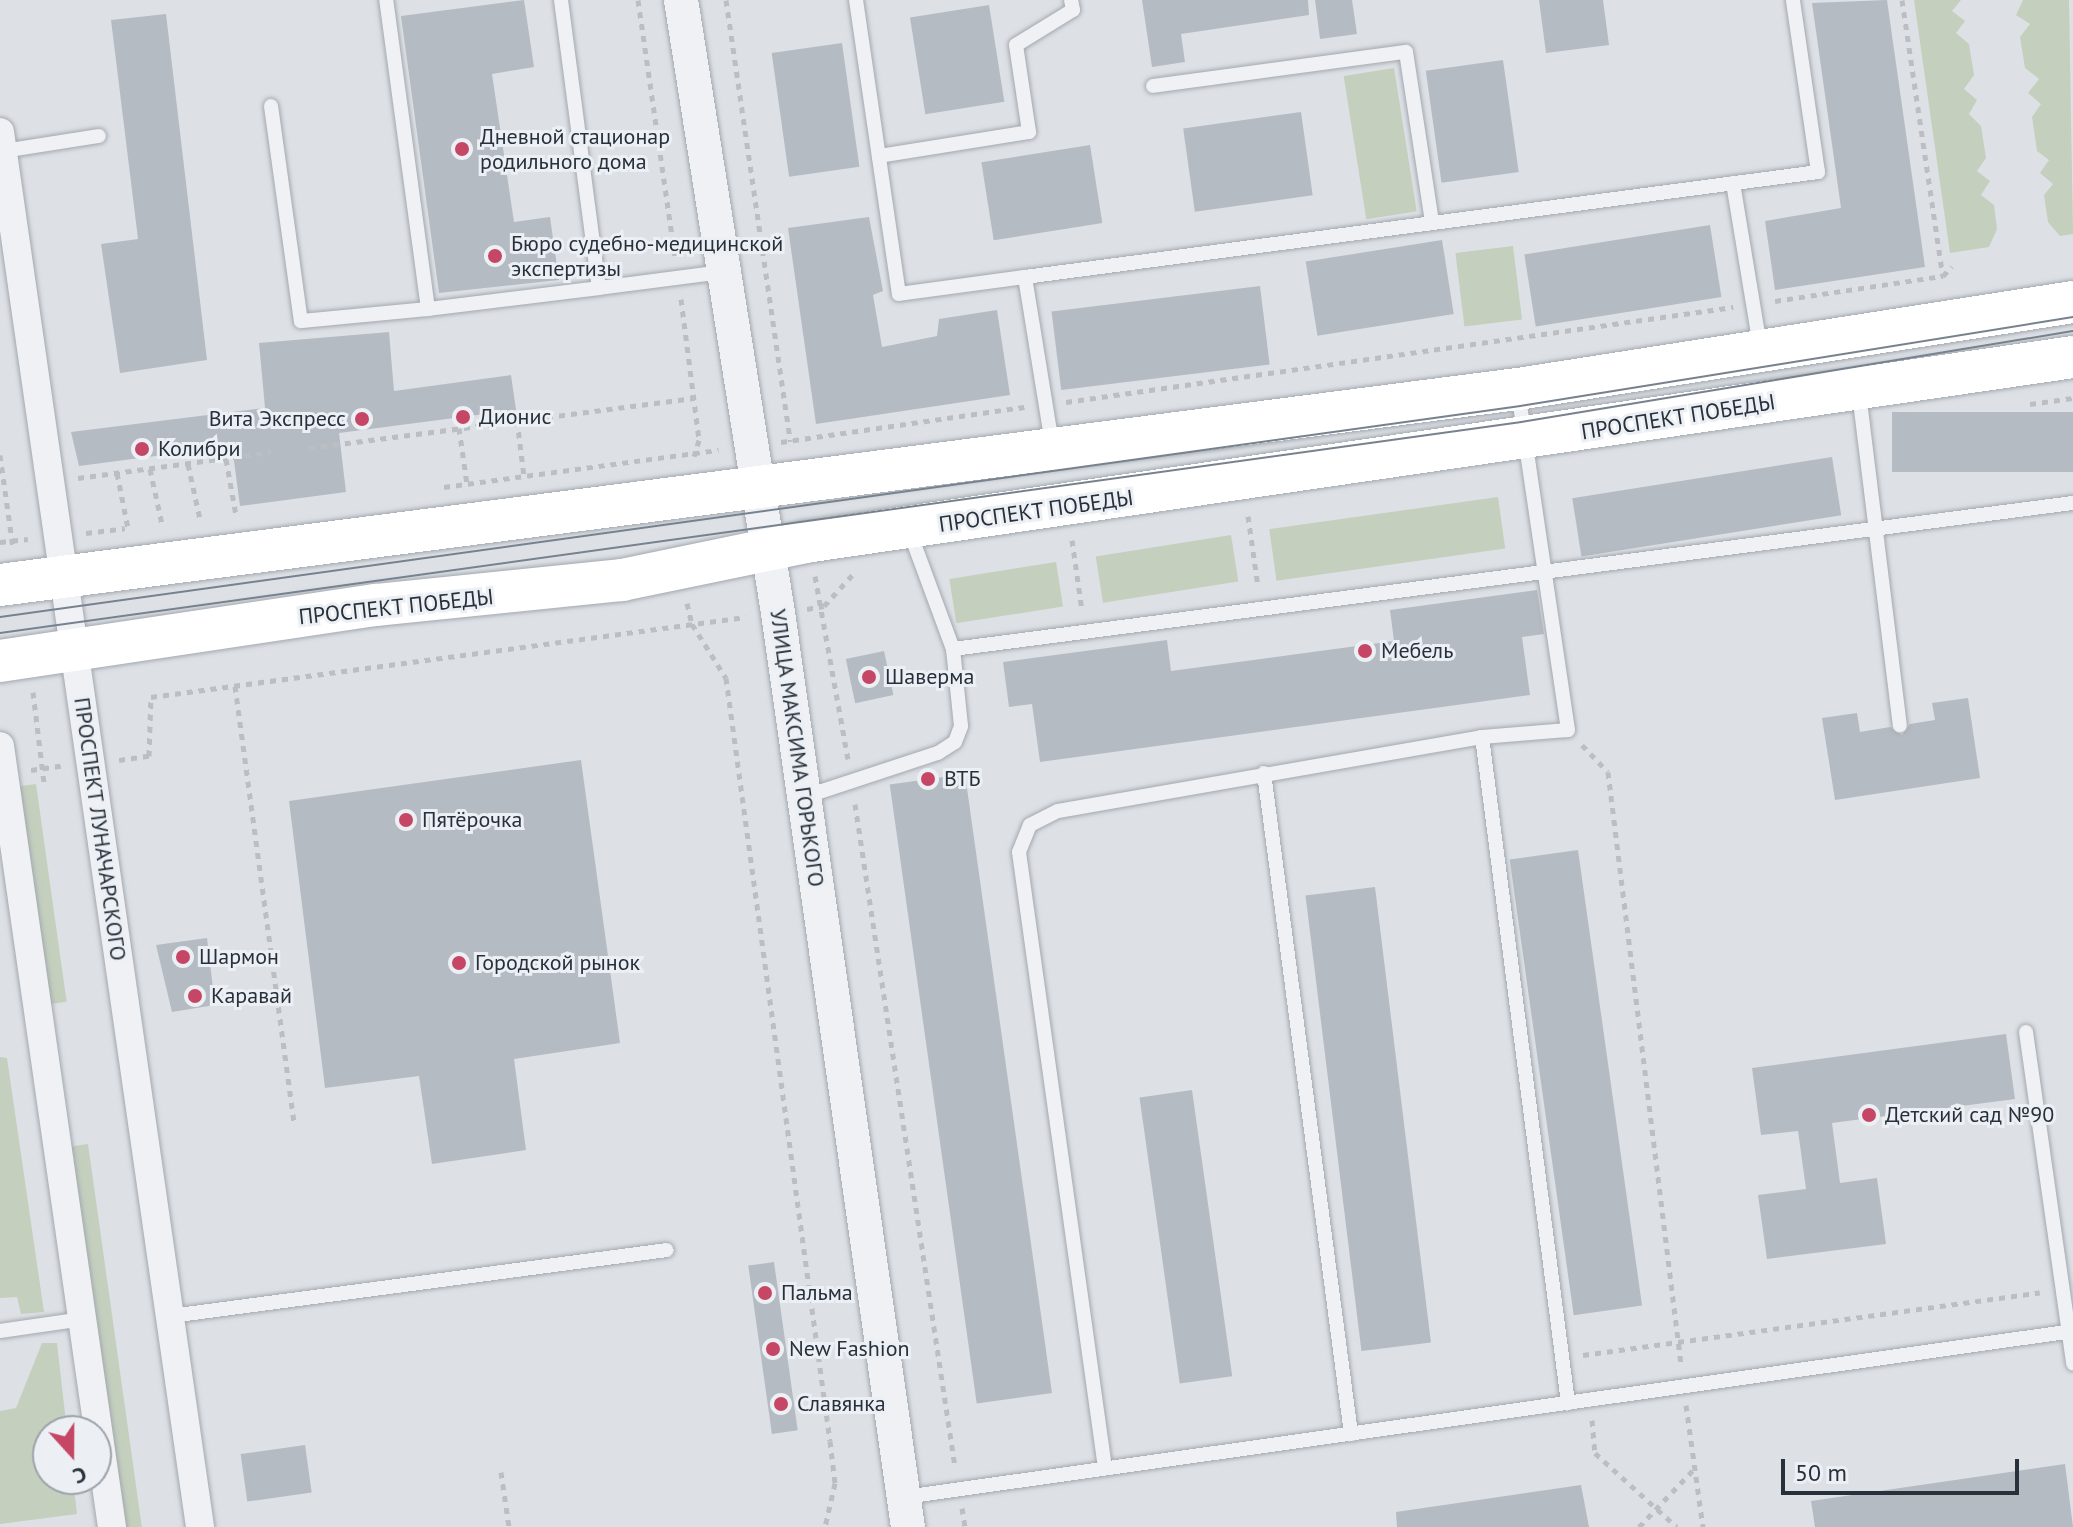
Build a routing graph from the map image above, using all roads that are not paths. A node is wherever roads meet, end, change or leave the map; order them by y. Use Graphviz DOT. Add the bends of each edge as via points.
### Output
graph roads {
  1 [pos="386,0"];
  2 [pos="561,0"];
  3 [pos="681,0"];
  4 [pos="856,0"];
  5 [pos="1071,0"];
  6 [pos="1793,0"];
  7 [pos="1153,86"];
  8 [pos="271,106"];
  9 [pos="99,136"];
  10 [pos="1,141"];
  11 [pos="879,156"];
  12 [pos="1733,183"];
  13 [pos="1432,221"];
  14 [pos="723,272"];
  15 [pos="1025,277"];
  16 [pos="599,288"];
  17 [pos="2073,302"];
  18 [pos="428,309"];
  19 [pos="1760,347"];
  20 [pos="2073,357"];
  21 [pos="1518,389"];
  22 [pos="1859,389"];
  23 [pos="1525,441"];
  24 [pos="1053,452"];
  25 [pos="756,489"];
  26 [pos="2073,503"];
  27 [pos="1879,526"];
  28 [pos="909,529"];
  29 [pos="767,550"];
  30 [pos="1547,575"];
  31 [pos="62,576"];
  32 [pos="0,585"];
  33 [pos="73,649"];
  34 [pos="953,649"];
  35 [pos="0,661"];
  36 [pos="1900,725"];
  37 [pos="1482,737"];
  38 [pos="0,746"];
  39 [pos="1264,773"];
  40 [pos="804,797"];
  41 [pos="2026,1032"];
  42 [pos="667,1250"];
  43 [pos="171,1316"];
  44 [pos="83,1319"];
  45 [pos="0,1331"];
  46 [pos="2071,1331"];
  47 [pos="2073,1364"];
  48 [pos="1568,1403"];
  49 [pos="1351,1434"];
  50 [pos="1105,1468"];
  51 [pos="906,1512"];
  52 [pos="112,1527"];
  53 [pos="200,1527"];
  1 -- 18 [label="lane"];
  2 -- 16 [label="lane"];
  3 -- 14 [label="street, УЛИЦА МАКСИМА ГОРЬКОГО"];
  4 -- 11 [label="lane"];
  5 -- 11 [label="lane" via="1073,10 1016,45 1029,132"];
  6 -- 12 [label="lane" via="1818,172"];
  7 -- 13 [label="lane" via="1406,52"];
  8 -- 18 [label="lane" via="301,321"];
  9 -- 10 [label="lane"];
  10 -- 31 [label="street, ПРОСПЕКТ ЛУНАЧАРСКОГО"];
  11 -- 15 [label="lane" via="899,294"];
  12 -- 13 [label="lane"];
  12 -- 19 [label="lane"];
  13 -- 15 [label="lane"];
  14 -- 16 [label="lane"];
  14 -- 25 [label="street, УЛИЦА МАКСИМА ГОРЬКОГО"];
  15 -- 24 [label="lane"];
  16 -- 18 [label="lane"];
  17 -- 19 [label="main road"];
  19 -- 21 [label="main road"];
  20 -- 22 [label="main road, ПРОСПЕКТ ПОБЕДЫ"];
  21 -- 23 [label="lane"];
  21 -- 24 [label="main road"];
  22 -- 23 [label="main road, ПРОСПЕКТ ПОБЕДЫ"];
  22 -- 27 [label="lane"];
  23 -- 28 [label="main road, ПРОСПЕКТ ПОБЕДЫ"];
  23 -- 30 [label="lane"];
  24 -- 25 [label="main road"];
  25 -- 29 [label="street, УЛИЦА МАКСИМА ГОРЬКОГО"];
  25 -- 31 [label="main road"];
  26 -- 27 [label="lane"];
  27 -- 30 [label="lane"];
  27 -- 36 [label="lane"];
  28 -- 29 [label="main road, ПРОСПЕКТ ПОБЕДЫ"];
  28 -- 34 [label="lane"];
  29 -- 33 [label="main road, ПРОСПЕКТ ПОБЕДЫ" via="681,570"];
  29 -- 40 [label="street, УЛИЦА МАКСИМА ГОРЬКОГО"];
  30 -- 34 [label="lane" via="1086,638"];
  30 -- 37 [label="lane" via="1568,730"];
  31 -- 32 [label="main road"];
  31 -- 33 [label="street, ПРОСПЕКТ ЛУНАЧАРСКОГО"];
  33 -- 35 [label="main road, ПРОСПЕКТ ПОБЕДЫ"];
  33 -- 43 [label="street, ПРОСПЕКТ ЛУНАЧАРСКОГО"];
  34 -- 40 [label="lane" via="961,726 955,742"];
  37 -- 39 [label="lane"];
  37 -- 48 [label="lane"];
  38 -- 44 [label="street"];
  39 -- 49 [label="lane"];
  39 -- 50 [label="lane" via="1058,811 1030,825 1019,852"];
  40 -- 51 [label="street, УЛИЦА МАКСИМА ГОРЬКОГО"];
  41 -- 46 [label="lane"];
  42 -- 43 [label="lane"];
  43 -- 53 [label="street, ПРОСПЕКТ ЛУНАЧАРСКОГО"];
  44 -- 45 [label="lane"];
  44 -- 52 [label="street"];
  46 -- 47 [label="lane"];
  46 -- 48 [label="lane"];
  48 -- 49 [label="lane"];
  49 -- 50 [label="lane"];
  50 -- 51 [label="lane"];
}
